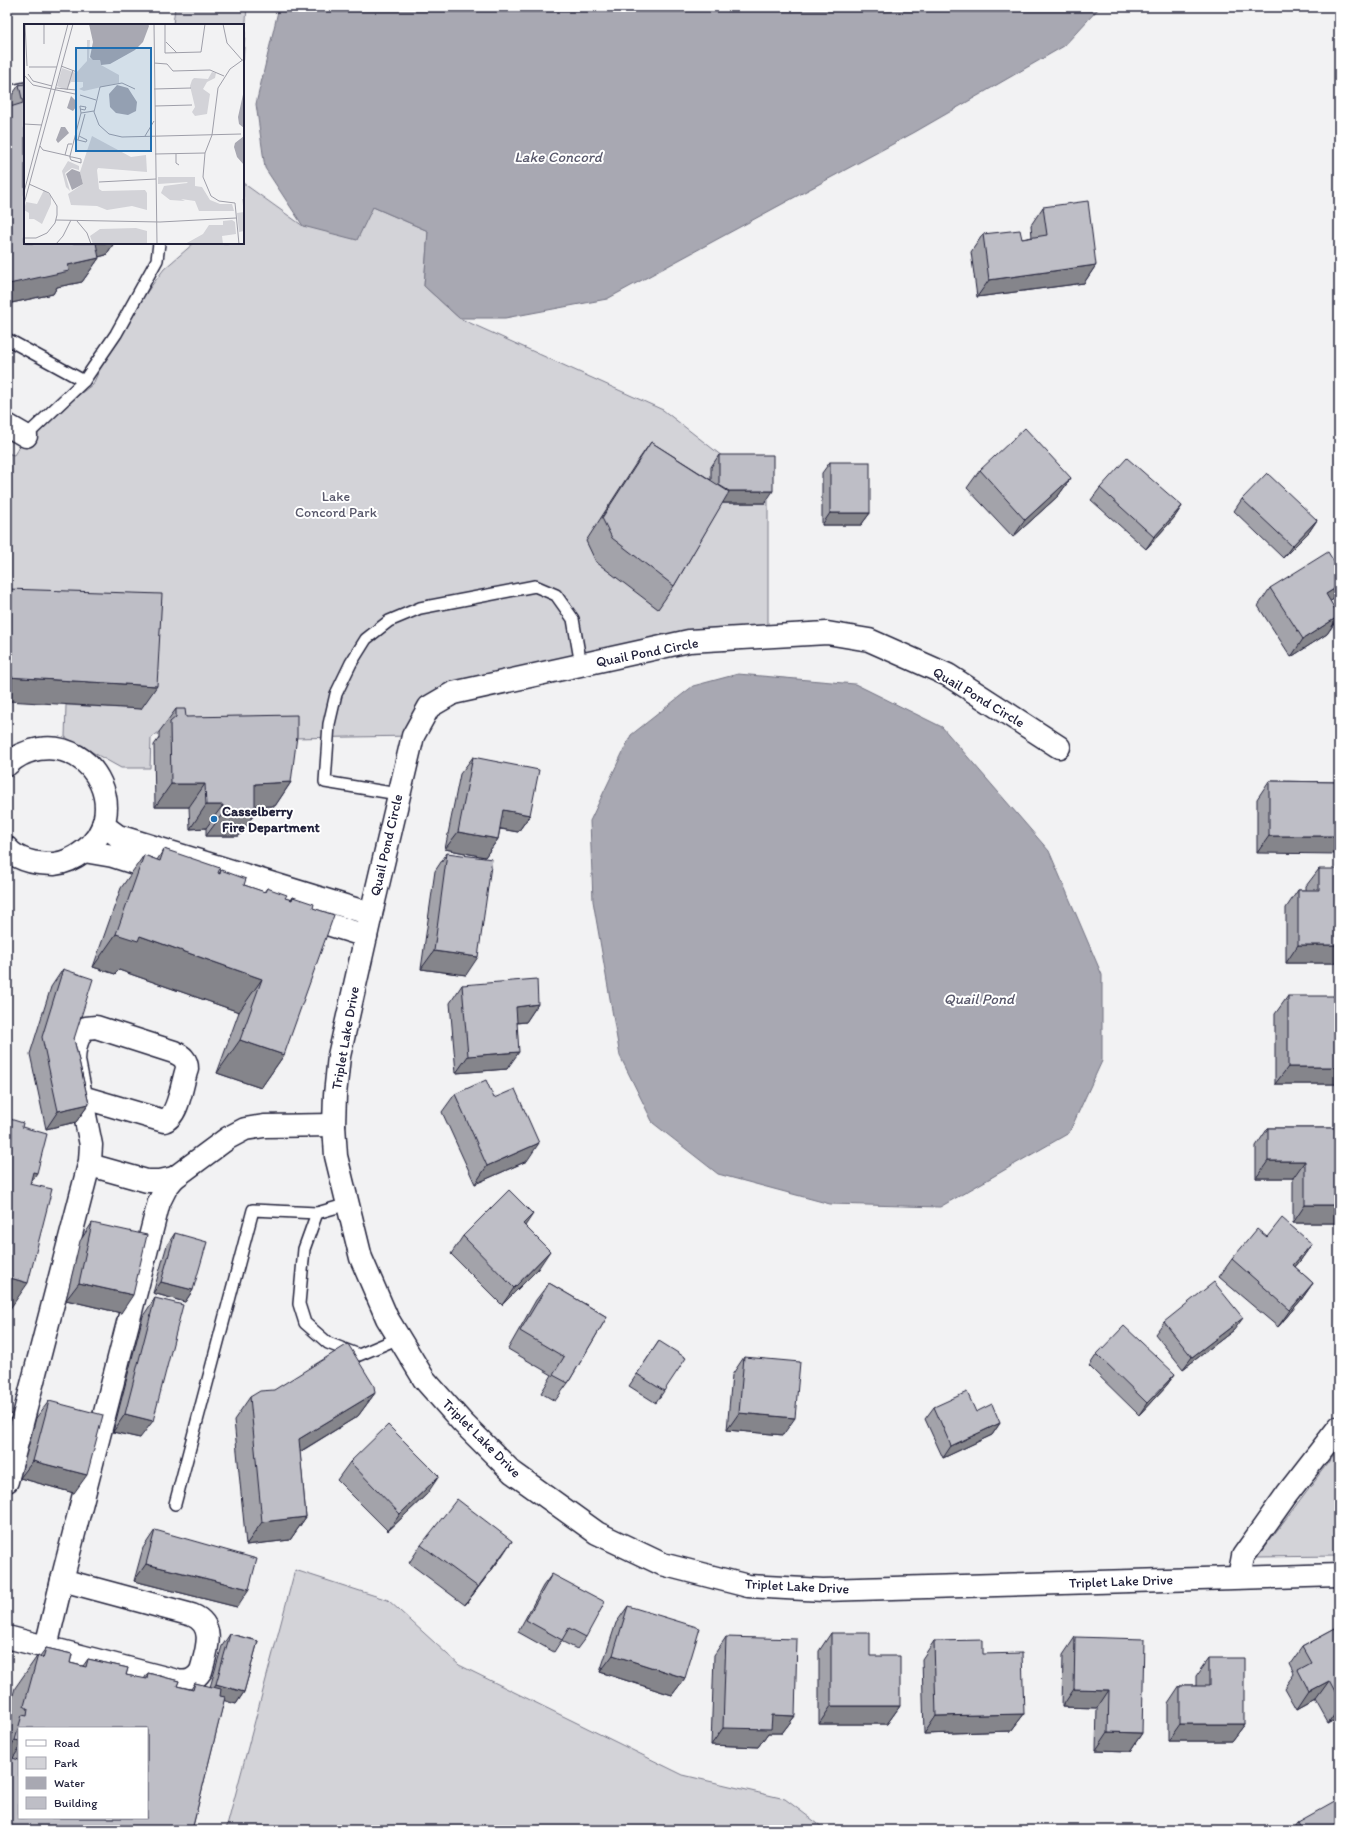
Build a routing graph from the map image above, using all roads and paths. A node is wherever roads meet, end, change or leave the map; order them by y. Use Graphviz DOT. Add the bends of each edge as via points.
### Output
graph roads {
  1 [pos="24,88"];
  2 [pos="7,92"];
  3 [pos="159,244"];
  4 [pos="7,339"];
  5 [pos="84,381"];
  6 [pos="7,425"];
  7 [pos="26,436"];
  8 [pos="581,665"];
  9 [pos="1059,747"];
  10 [pos="9,761"];
  11 [pos="398,794"];
  12 [pos="103,825"];
  13 [pos="7,848"];
  14 [pos="84,851"];
  15 [pos="181,878"];
  16 [pos="280,909"];
  17 [pos="371,914"];
  18 [pos="366,936"];
  19 [pos="82,1097"];
  20 [pos="334,1126"];
  21 [pos="90,1164"];
  22 [pos="174,1178"];
  23 [pos="348,1204"];
  24 [pos="317,1213"];
  25 [pos="399,1338"];
  26 [pos="1339,1427"];
  27 [pos="7,1481"];
  28 [pos="175,1504"];
  29 [pos="1339,1575"];
  30 [pos="1239,1577"];
  31 [pos="62,1580"];
  32 [pos="7,1637"];
  33 [pos="46,1647"];
  1 -- 2 [label="lane"];
  3 -- 5 [label="lane" via="157,260 116,334"];
  4 -- 5 [label="lane"];
  5 -- 7 [label="lane"];
  6 -- 7 [label="street"];
  8 -- 9 [label="street, Quail Pond Circle" via="689,641 827,633 869,640 948,675"];
  8 -- 11 [label="street, Quail Pond Circle" via="453,693 429,707 413,736"];
  8 -- 11 [label="lane" via="573,619 556,595 535,586 420,608 389,622 366,639 336,694 329,724 326,782"];
  10 -- 12 [label="street" via="30,750 49,747 69,751 86,762 98,777 105,795 106,815"];
  11 -- 17 [label="street, Quail Pond Circle"];
  12 -- 14 [label="street" via="91,846"];
  12 -- 17 [label="street" via="118,836"];
  13 -- 14 [label="street" via="24,860 42,864 60,863 77,857"];
  14 -- 15 [label="street" via="113,856"];
  16 -- 18 [label="street"];
  17 -- 18 [label="street, Triplet Lake Drive"];
  18 -- 20 [label="street, Triplet Lake Drive" via="339,1056"];
  19 -- 19 [label="street" via="74,1053 81,1033 90,1026 174,1052 182,1056 187,1063 175,1111 162,1122"];
  19 -- 21 [label="street" via="91,1145"];
  20 -- 22 [label="street" via="264,1126 245,1129 228,1138"];
  20 -- 23 [label="street, Triplet Lake Drive" via="336,1156"];
  21 -- 22 [label="street" via="152,1182"];
  21 -- 27 [label="street"];
  22 -- 31 [label="street" via="159,1202"];
  23 -- 24 [label="lane"];
  23 -- 25 [label="street, Triplet Lake Drive" via="361,1258 387,1318"];
  24 -- 25 [label="lane" via="304,1249 299,1304 305,1323 328,1342 359,1355"];
  24 -- 28 [label="lane" via="253,1210"];
  25 -- 30 [label="street, Triplet Lake Drive" via="424,1379 512,1472 597,1533 662,1564 748,1586 823,1590"];
  26 -- 30 [label="street" via="1243,1556"];
  29 -- 30 [label="street, Triplet Lake Drive"];
  31 -- 33 [label="street"];
  31 -- 33 [label="street" via="198,1617 207,1630 209,1642 201,1671 195,1678 186,1682"];
  32 -- 33 [label="street"];
}
